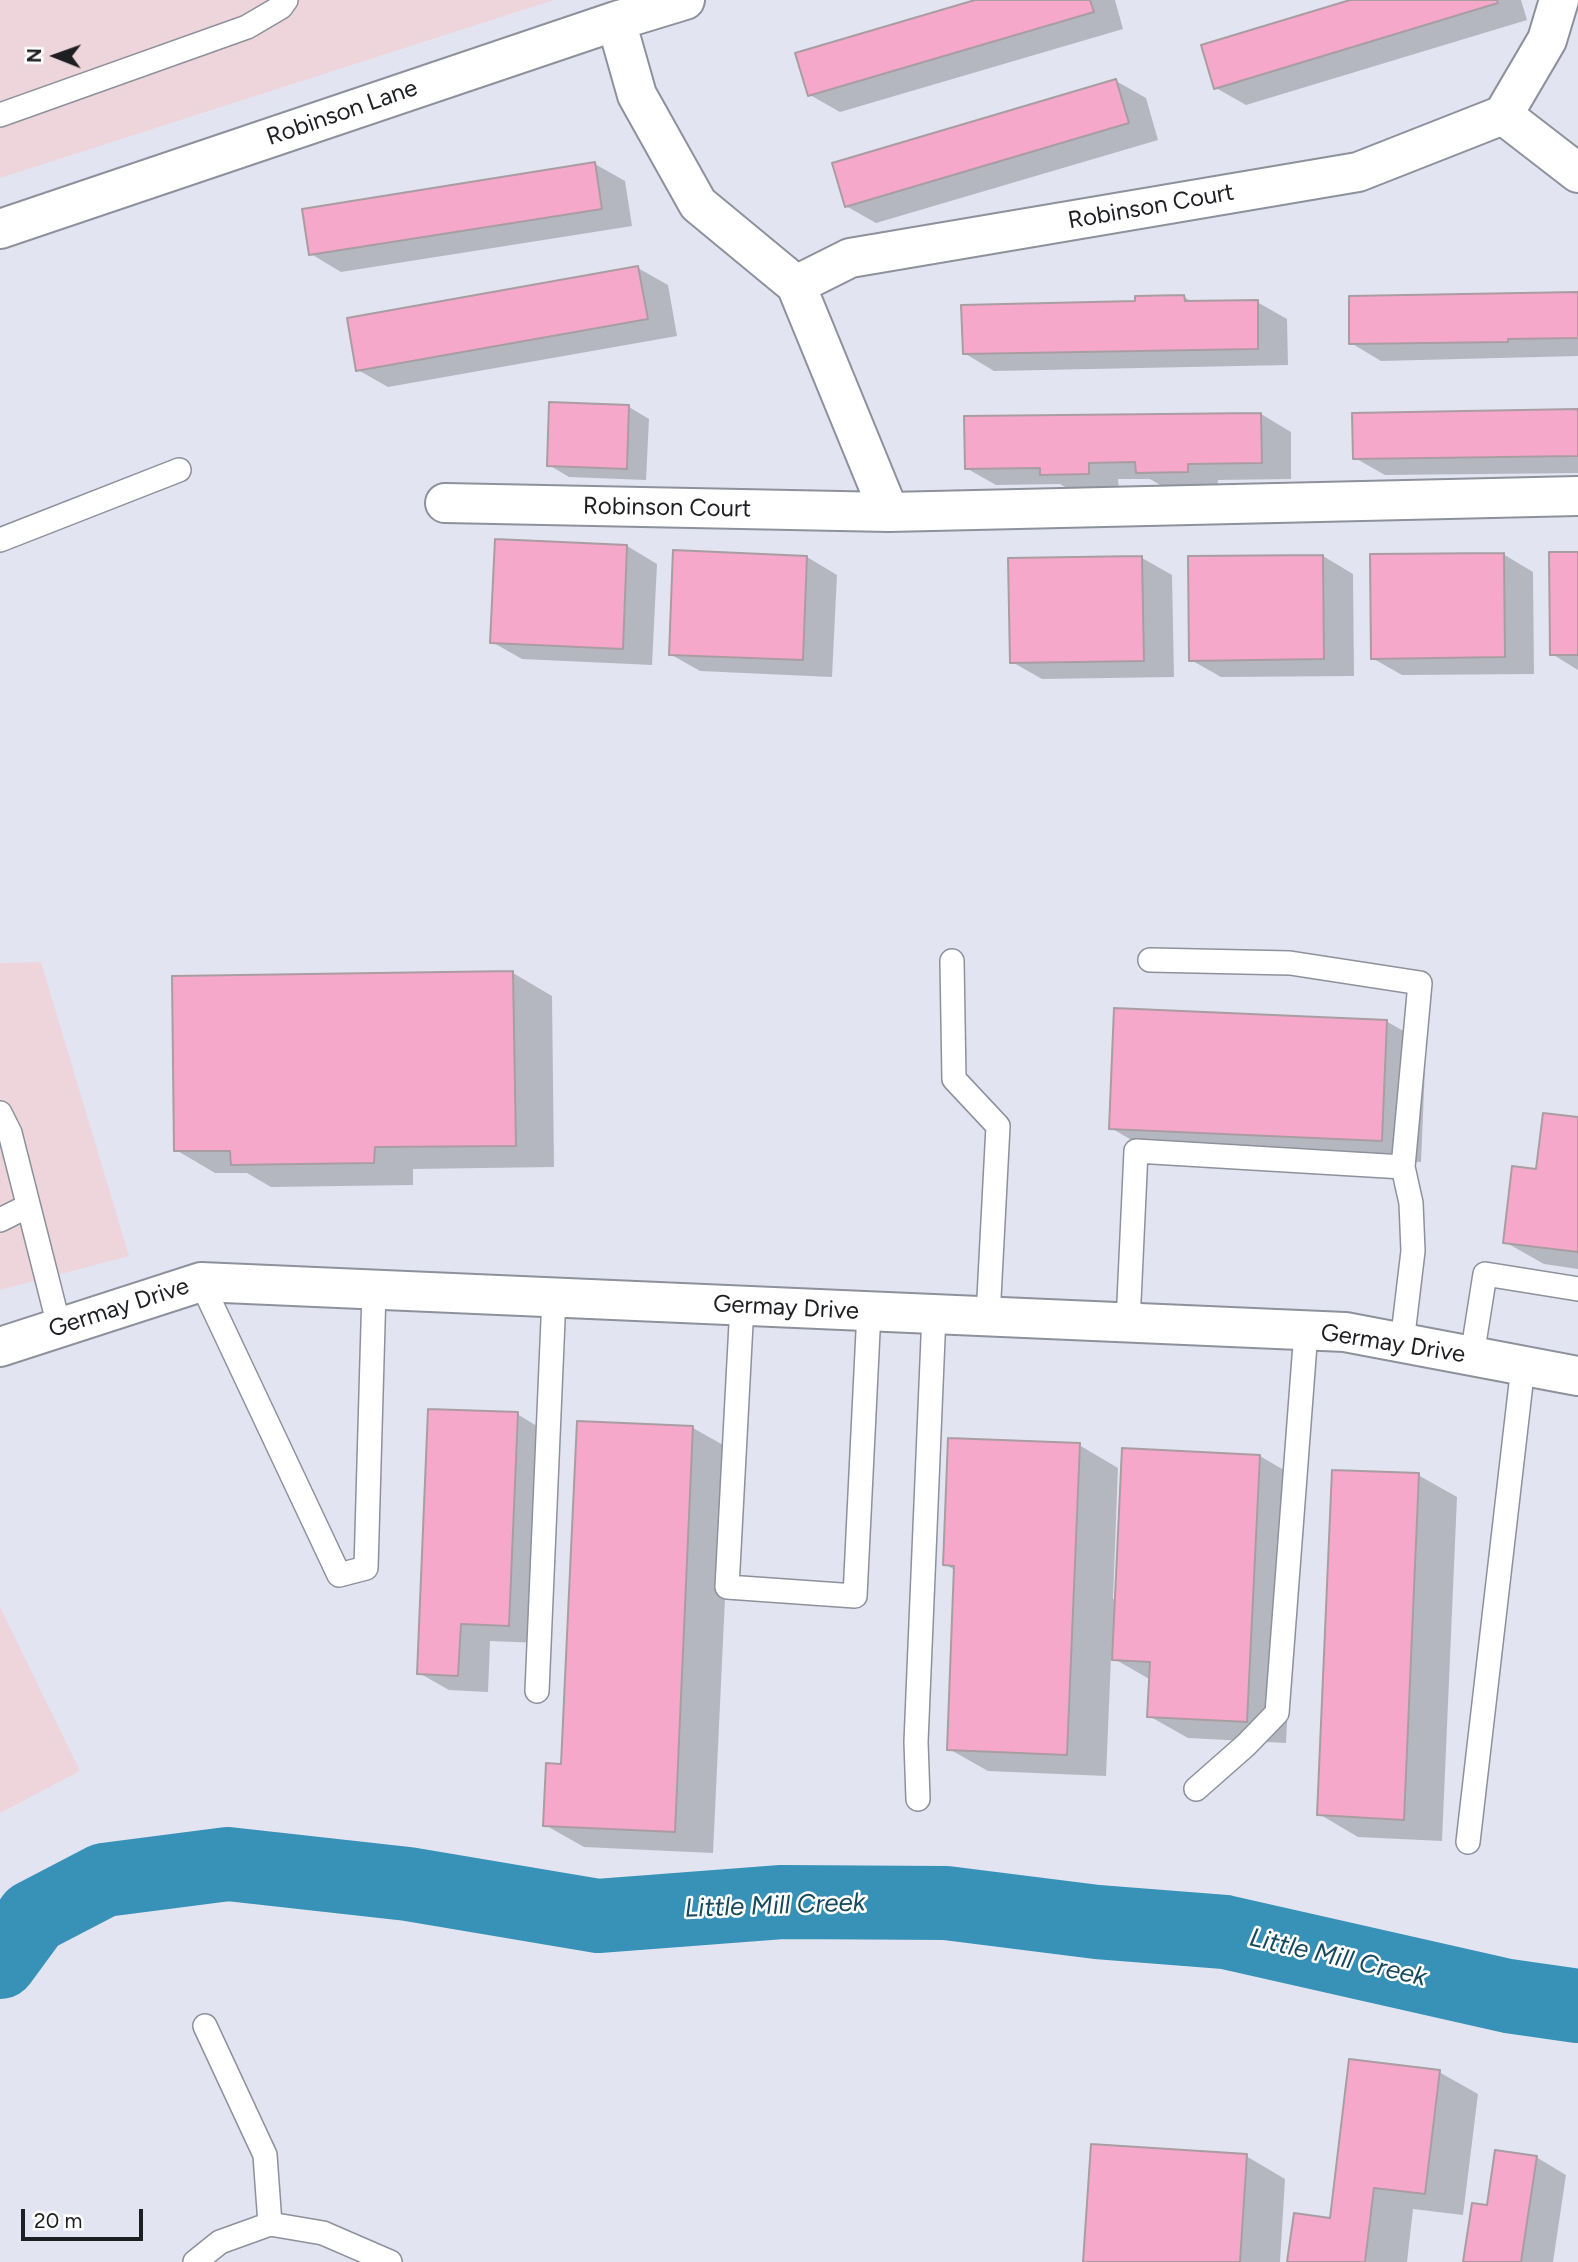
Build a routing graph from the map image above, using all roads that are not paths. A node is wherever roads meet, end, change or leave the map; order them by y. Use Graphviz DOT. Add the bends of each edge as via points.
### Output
graph roads {
  1 [pos="286,0"];
  2 [pos="685,0"];
  3 [pos="1559,0"];
  4 [pos="616,21"];
  5 [pos="1503,114"];
  6 [pos="0,115"];
  7 [pos="1578,173"];
  8 [pos="0,229"];
  9 [pos="796,285"];
  10 [pos="179,470"];
  11 [pos="1578,496"];
  12 [pos="445,503"];
  13 [pos="889,512"];
  14 [pos="0,540"];
  15 [pos="1150,960"];
  16 [pos="952,961"];
  17 [pos="0,1113"];
  18 [pos="1403,1167"];
  19 [pos="28,1206"];
  20 [pos="0,1220"];
  21 [pos="201,1282"];
  22 [pos="1578,1289"];
  23 [pos="374,1290"];
  24 [pos="554,1297"];
  25 [pos="742,1306"];
  26 [pos="869,1311"];
  27 [pos="933,1314"];
  28 [pos="988,1317"];
  29 [pos="1128,1323"];
  30 [pos="59,1326"];
  31 [pos="1306,1331"];
  32 [pos="1402,1343"];
  33 [pos="0,1347"];
  34 [pos="1472,1356"];
  35 [pos="1522,1366"];
  36 [pos="1578,1376"];
  37 [pos="537,1691"];
  38 [pos="1196,1790"];
  39 [pos="918,1799"];
  40 [pos="1468,1842"];
  41 [pos="205,2026"];
  42 [pos="270,2224"];
  43 [pos="195,2262"];
  44 [pos="390,2262"];
  1 -- 6 [label="lane" via="247,27"];
  2 -- 4 [label="street, Robinson Lane"];
  3 -- 5 [label="street" via="1547,40"];
  4 -- 8 [label="street, Robinson Lane"];
  4 -- 9 [label="street" via="637,95 698,204"];
  5 -- 7 [label="street"];
  5 -- 9 [label="street, Robinson Court" via="1358,172 850,258"];
  9 -- 13 [label="street"];
  10 -- 14 [label="lane"];
  11 -- 13 [label="street, Robinson Court"];
  12 -- 13 [label="street, Robinson Court"];
  15 -- 18 [label="lane" via="1290,962 1420,983"];
  16 -- 28 [label="lane" via="954,1079 998,1125"];
  17 -- 19 [label="lane" via="10,1133"];
  18 -- 29 [label="lane" via="1136,1151"];
  18 -- 32 [label="lane" via="1411,1203 1413,1251"];
  19 -- 20 [label="lane"];
  19 -- 30 [label="lane"];
  21 -- 23 [label="street, Germay Drive"];
  21 -- 23 [label="lane" via="339,1575 366,1568"];
  21 -- 30 [label="street, Germay Drive"];
  22 -- 34 [label="lane" via="1485,1274"];
  23 -- 24 [label="street, Germay Drive"];
  24 -- 25 [label="street, Germay Drive"];
  24 -- 37 [label="lane"];
  25 -- 26 [label="street, Germay Drive"];
  25 -- 26 [label="lane" via="727,1587 855,1596"];
  26 -- 27 [label="street, Germay Drive"];
  27 -- 28 [label="street, Germay Drive"];
  27 -- 39 [label="lane" via="916,1742"];
  28 -- 29 [label="street, Germay Drive"];
  29 -- 31 [label="street, Germay Drive"];
  30 -- 33 [label="street, Germay Drive"];
  31 -- 32 [label="street, Germay Drive" via="1345,1332"];
  31 -- 38 [label="lane" via="1277,1713"];
  32 -- 34 [label="street, Germay Drive"];
  34 -- 35 [label="street, Germay Drive"];
  35 -- 36 [label="street, Germay Drive"];
  35 -- 40 [label="lane"];
  41 -- 42 [label="lane" via="265,2155"];
  42 -- 43 [label="lane" via="220,2242"];
  42 -- 44 [label="lane" via="323,2233"];
}
